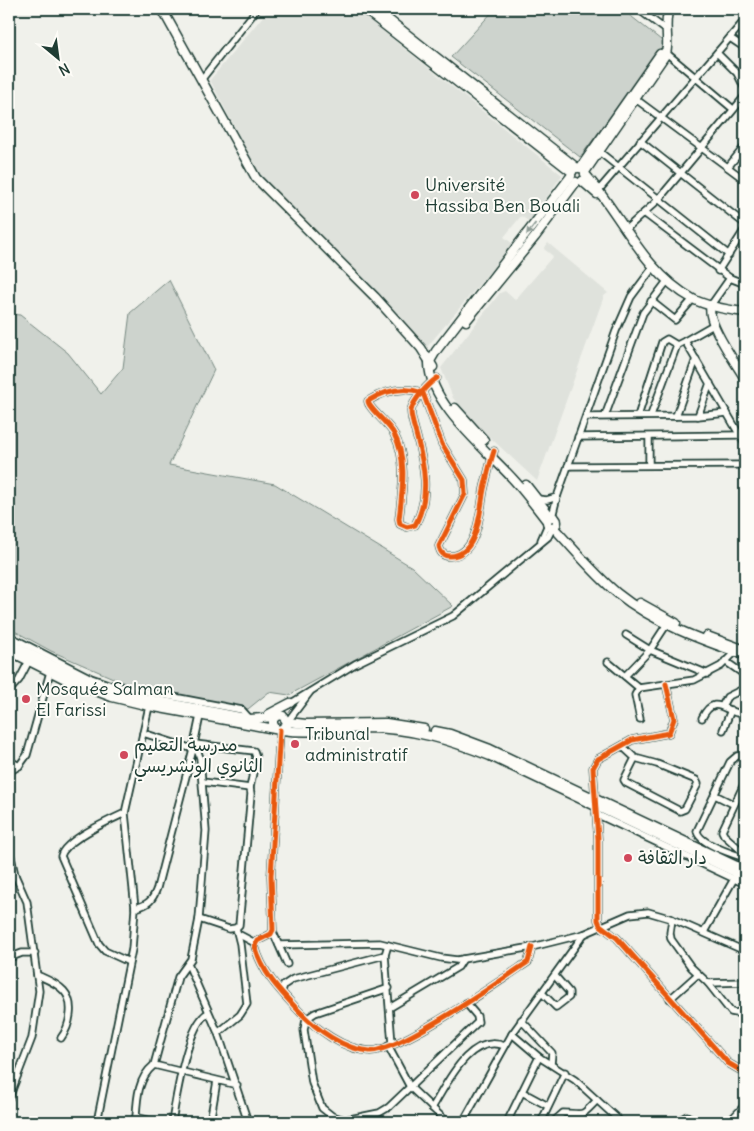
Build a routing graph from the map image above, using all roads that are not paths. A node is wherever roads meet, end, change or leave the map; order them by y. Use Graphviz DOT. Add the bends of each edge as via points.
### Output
graph roads {
  1 [pos="162,9"];
  2 [pos="257,9"];
  3 [pos="364,9"];
  4 [pos="375,9"];
  5 [pos="638,9"];
  6 [pos="669,9"];
  7 [pos="745,20"];
  8 [pos="666,30"];
  9 [pos="730,38"];
  10 [pos="745,48"];
  11 [pos="666,50"];
  12 [pos="717,53"];
  13 [pos="694,78"];
  14 [pos="201,80"];
  15 [pos="745,89"];
  16 [pos="745,96"];
  17 [pos="634,97"];
  18 [pos="733,109"];
  19 [pos="661,116"];
  20 [pos="640,141"];
  21 [pos="701,146"];
  22 [pos="745,146"];
  23 [pos="598,150"];
  24 [pos="618,167"];
  25 [pos="728,167"];
  26 [pos="680,173"];
  27 [pos="578,174"];
  28 [pos="745,180"];
  29 [pos="598,191"];
  30 [pos="604,200"];
  31 [pos="658,200"];
  32 [pos="644,213"];
  33 [pos="745,224"];
  34 [pos="745,229"];
  35 [pos="625,230"];
  36 [pos="729,255"];
  37 [pos="654,266"];
  38 [pos="718,271"];
  39 [pos="730,278"];
  40 [pos="668,280"];
  41 [pos="745,284"];
  42 [pos="693,299"];
  43 [pos="651,301"];
  44 [pos="711,305"];
  45 [pos="745,312"];
  46 [pos="713,325"];
  47 [pos="685,341"];
  48 [pos="677,345"];
  49 [pos="696,359"];
  50 [pos="431,365"];
  51 [pos="435,379"];
  52 [pos="745,379"];
  53 [pos="710,383"];
  54 [pos="423,393"];
  55 [pos="727,413"];
  56 [pos="605,416"];
  57 [pos="638,416"];
  58 [pos="651,416"];
  59 [pos="676,416"];
  60 [pos="698,416"];
  61 [pos="586,417"];
  62 [pos="740,435"];
  63 [pos="578,437"];
  64 [pos="649,437"];
  65 [pos="745,444"];
  66 [pos="493,453"];
  67 [pos="649,465"];
  68 [pos="745,465"];
  69 [pos="568,466"];
  70 [pos="517,479"];
  71 [pos="745,480"];
  72 [pos="557,497"];
  73 [pos="537,499"];
  74 [pos="552,522"];
  75 [pos="604,578"];
  76 [pos="667,624"];
  77 [pos="626,635"];
  78 [pos="9,636"];
  79 [pos="9,643"];
  80 [pos="650,650"];
  81 [pos="740,650"];
  82 [pos="9,651"];
  83 [pos="745,655"];
  84 [pos="30,658"];
  85 [pos="726,661"];
  86 [pos="608,662"];
  87 [pos="50,672"];
  88 [pos="708,674"];
  89 [pos="745,675"];
  90 [pos="625,676"];
  91 [pos="666,684"];
  92 [pos="639,688"];
  93 [pos="745,688"];
  94 [pos="312,690"];
  95 [pos="9,691"];
  96 [pos="150,703"];
  97 [pos="290,703"];
  98 [pos="722,706"];
  99 [pos="731,710"];
  100 [pos="745,713"];
  101 [pos="200,716"];
  102 [pos="276,716"];
  103 [pos="702,718"];
  104 [pos="254,719"];
  105 [pos="640,719"];
  106 [pos="288,722"];
  107 [pos="279,730"];
  108 [pos="723,730"];
  109 [pos="143,733"];
  110 [pos="450,737"];
  111 [pos="194,746"];
  112 [pos="622,746"];
  113 [pos="745,755"];
  114 [pos="635,758"];
  115 [pos="9,760"];
  116 [pos="19,766"];
  117 [pos="9,772"];
  118 [pos="203,782"];
  119 [pos="745,782"];
  120 [pos="250,788"];
  121 [pos="715,795"];
  122 [pos="595,802"];
  123 [pos="733,804"];
  124 [pos="125,813"];
  125 [pos="596,814"];
  126 [pos="9,848"];
  127 [pos="745,856"];
  128 [pos="739,872"];
  129 [pos="16,875"];
  130 [pos="745,877"];
  131 [pos="9,879"];
  132 [pos="745,884"];
  133 [pos="135,908"];
  134 [pos="199,919"];
  135 [pos="672,919"];
  136 [pos="600,926"];
  137 [pos="238,931"];
  138 [pos="273,932"];
  139 [pos="704,932"];
  140 [pos="584,934"];
  141 [pos="255,943"];
  142 [pos="280,945"];
  143 [pos="388,945"];
  144 [pos="532,947"];
  145 [pos="745,951"];
  146 [pos="35,953"];
  147 [pos="385,955"];
  148 [pos="9,958"];
  149 [pos="463,959"];
  150 [pos="129,962"];
  151 [pos="188,964"];
  152 [pos="287,964"];
  153 [pos="698,974"];
  154 [pos="37,975"];
  155 [pos="555,976"];
  156 [pos="745,982"];
  157 [pos="708,983"];
  158 [pos="389,988"];
  159 [pos="282,991"];
  160 [pos="542,993"];
  161 [pos="670,999"];
  162 [pos="466,1003"];
  163 [pos="390,1007"];
  164 [pos="745,1008"];
  165 [pos="208,1013"];
  166 [pos="306,1019"];
  167 [pos="520,1020"];
  168 [pos="218,1033"];
  169 [pos="512,1034"];
  170 [pos="60,1038"];
  171 [pos="390,1045"];
  172 [pos="505,1046"];
  173 [pos="539,1057"];
  174 [pos="551,1064"];
  175 [pos="154,1065"];
  176 [pos="181,1072"];
  177 [pos="564,1072"];
  178 [pos="745,1072"];
  179 [pos="217,1081"];
  180 [pos="237,1086"];
  181 [pos="410,1087"];
  182 [pos="522,1092"];
  183 [pos="9,1098"];
  184 [pos="597,1100"];
  185 [pos="745,1105"];
  186 [pos="548,1106"];
  187 [pos="432,1108"];
  188 [pos="369,1115"];
  189 [pos="332,1119"];
  190 [pos="134,1120"];
  191 [pos="97,1122"];
  192 [pos="155,1122"];
  193 [pos="172,1122"];
  194 [pos="210,1122"];
  195 [pos="248,1122"];
  196 [pos="372,1122"];
  197 [pos="447,1122"];
  198 [pos="463,1122"];
  199 [pos="507,1122"];
  200 [pos="541,1122"];
  201 [pos="553,1122"];
  202 [pos="620,1122"];
  203 [pos="676,1122"];
  204 [pos="697,1122"];
  205 [pos="729,1122"];
  1 -- 14 [label="main road"];
  2 -- 14 [label="street"];
  3 -- 27 [label="main road"];
  4 -- 27 [label="main road"];
  5 -- 8 [label="street"];
  6 -- 8 [label="main road"];
  7 -- 9 [label="street"];
  8 -- 11 [label="main road"];
  9 -- 10 [label="street"];
  9 -- 12 [label="street"];
  11 -- 13 [label="street"];
  11 -- 17 [label="main road"];
  12 -- 13 [label="street"];
  12 -- 15 [label="street" via="737,73"];
  13 -- 18 [label="street"];
  13 -- 19 [label="street"];
  14 -- 50 [label="main road" via="256,178 375,297 421,348"];
  16 -- 18 [label="street"];
  17 -- 19 [label="street"];
  17 -- 23 [label="main road"];
  18 -- 21 [label="street"];
  19 -- 20 [label="street"];
  19 -- 21 [label="street"];
  20 -- 24 [label="street"];
  20 -- 26 [label="street"];
  21 -- 25 [label="street"];
  21 -- 26 [label="street"];
  22 -- 25 [label="street"];
  23 -- 24 [label="street"];
  23 -- 27 [label="main road"];
  24 -- 29 [label="street"];
  24 -- 31 [label="street"];
  25 -- 28 [label="street"];
  26 -- 31 [label="street"];
  26 -- 33 [label="street"];
  27 -- 29 [label="main road"];
  27 -- 30 [label="main road"];
  27 -- 50 [label="main road" via="436,351"];
  29 -- 30 [label="main road"];
  30 -- 35 [label="main road"];
  31 -- 32 [label="street"];
  31 -- 36 [label="street"];
  32 -- 35 [label="street"];
  32 -- 38 [label="street"];
  34 -- 36 [label="street"];
  35 -- 37 [label="main road"];
  36 -- 38 [label="street"];
  37 -- 40 [label="main road"];
  37 -- 61 [label="street" via="627,304"];
  38 -- 39 [label="street"];
  39 -- 41 [label="street"];
  39 -- 44 [label="street"];
  40 -- 42 [label="main road"];
  40 -- 43 [label="street"];
  42 -- 43 [label="street" via="675,320"];
  42 -- 44 [label="main road"];
  43 -- 56 [label="street"];
  44 -- 45 [label="main road"];
  44 -- 46 [label="main road" via="709,316"];
  46 -- 47 [label="street"];
  46 -- 52 [label="main road"];
  47 -- 48 [label="street"];
  47 -- 49 [label="street"];
  48 -- 57 [label="street" via="667,340 662,342"];
  48 -- 58 [label="street"];
  49 -- 53 [label="street"];
  49 -- 59 [label="street"];
  50 -- 51 [label="main road"];
  51 -- 54 [label="street"];
  51 -- 66 [label="main road" via="446,405"];
  53 -- 55 [label="street"];
  53 -- 60 [label="street"];
  54 -- 54 [label="street" via="411,412 422,457 425,495 414,524 404,526 399,519 404,481 398,443 388,424 368,403 395,389 413,389"];
  54 -- 66 [label="street" via="442,444 466,485 465,494 439,546 443,554 451,556 464,549 476,534"];
  55 -- 60 [label="street"];
  55 -- 62 [label="street"];
  56 -- 57 [label="street"];
  56 -- 61 [label="street"];
  57 -- 58 [label="street"];
  58 -- 59 [label="street"];
  59 -- 60 [label="street"];
  61 -- 63 [label="street"];
  62 -- 64 [label="street"];
  62 -- 65 [label="street"];
  63 -- 64 [label="street"];
  63 -- 69 [label="street"];
  64 -- 67 [label="street"];
  66 -- 70 [label="main road"];
  67 -- 68 [label="street"];
  67 -- 69 [label="street"];
  68 -- 71 [label="street"];
  69 -- 72 [label="street"];
  70 -- 73 [label="main road"];
  70 -- 74 [label="main road"];
  72 -- 73 [label="street"];
  72 -- 74 [label="street"];
  73 -- 74 [label="main road"];
  74 -- 75 [label="main road"];
  74 -- 94 [label="street" via="537,546 453,616 355,664"];
  75 -- 76 [label="main road" via="633,604"];
  75 -- 81 [label="main road" via="663,616"];
  76 -- 80 [label="street"];
  76 -- 81 [label="main road"];
  77 -- 80 [label="street"];
  78 -- 104 [label="street" via="91,678 242,710"];
  79 -- 84 [label="main road"];
  80 -- 88 [label="street"];
  80 -- 90 [label="street"];
  81 -- 83 [label="main road"];
  81 -- 85 [label="street"];
  82 -- 84 [label="main road"];
  84 -- 87 [label="main road"];
  84 -- 95 [label="street" via="19,680"];
  84 -- 96 [label="main road" via="92,684"];
  85 -- 88 [label="street"];
  85 -- 89 [label="street"];
  86 -- 90 [label="street"];
  87 -- 96 [label="main road" via="95,692"];
  87 -- 116 [label="street" via="32,742"];
  88 -- 91 [label="street" via="694,680"];
  90 -- 92 [label="street"];
  91 -- 92 [label="street"];
  91 -- 112 [label="street" via="674,719 671,730 667,734 640,737"];
  92 -- 105 [label="street" via="636,695"];
  93 -- 98 [label="street" via="727,697"];
  94 -- 97 [label="street"];
  94 -- 106 [label="street"];
  96 -- 101 [label="main road"];
  96 -- 104 [label="main road"];
  96 -- 109 [label="street"];
  97 -- 102 [label="street"];
  97 -- 104 [label="main road"];
  98 -- 99 [label="street"];
  98 -- 103 [label="street" via="707,708"];
  99 -- 100 [label="street"];
  99 -- 108 [label="street"];
  101 -- 107 [label="main road"];
  101 -- 111 [label="street"];
  102 -- 104 [label="main road"];
  102 -- 106 [label="main road" via="284,716"];
  102 -- 107 [label="main road" via="273,724"];
  106 -- 107 [label="main road"];
  106 -- 110 [label="main road" via="386,722"];
  107 -- 110 [label="main road" via="385,728"];
  107 -- 138 [label="street" via="271,876"];
  109 -- 111 [label="street"];
  109 -- 124 [label="street"];
  110 -- 122 [label="main road" via="490,749"];
  111 -- 118 [label="street" via="200,758"];
  111 -- 120 [label="street" via="254,751 256,756"];
  111 -- 133 [label="street" via="157,888 152,900"];
  112 -- 114 [label="street"];
  112 -- 122 [label="street" via="595,762"];
  113 -- 121 [label="street" via="730,762"];
  114 -- 114 [label="street" via="696,780 698,784 685,808 680,811 626,783 624,780"];
  115 -- 116 [label="street"];
  116 -- 117 [label="street"];
  118 -- 120 [label="street"];
  118 -- 134 [label="street" via="206,831"];
  119 -- 123 [label="street"];
  120 -- 137 [label="street"];
  121 -- 123 [label="street"];
  121 -- 127 [label="street" via="696,834 705,842"];
  122 -- 125 [label="street"];
  122 -- 128 [label="main road"];
  123 -- 127 [label="street" via="722,831"];
  124 -- 133 [label="street"];
  124 -- 150 [label="street" via="73,842 61,856 99,944 105,951"];
  125 -- 128 [label="street"];
  125 -- 136 [label="street" via="596,908"];
  126 -- 129 [label="street"];
  127 -- 128 [label="street"];
  128 -- 130 [label="main road"];
  128 -- 132 [label="street"];
  128 -- 139 [label="street"];
  129 -- 131 [label="street"];
  129 -- 146 [label="street" via="27,902"];
  133 -- 150 [label="street"];
  134 -- 137 [label="street"];
  134 -- 151 [label="street"];
  135 -- 136 [label="street" via="640,912"];
  135 -- 139 [label="street"];
  135 -- 153 [label="street" via="671,939"];
  136 -- 140 [label="street"];
  136 -- 161 [label="street" via="617,938"];
  137 -- 141 [label="street"];
  137 -- 168 [label="street" via="247,1004 240,1015"];
  138 -- 141 [label="street"];
  138 -- 142 [label="street"];
  139 -- 145 [label="street"];
  140 -- 144 [label="street"];
  140 -- 155 [label="street"];
  141 -- 159 [label="street" via="273,984"];
  142 -- 143 [label="street"];
  142 -- 152 [label="street"];
  143 -- 147 [label="street"];
  143 -- 149 [label="street" via="448,960"];
  144 -- 149 [label="street"];
  144 -- 162 [label="street" via="528,962"];
  146 -- 148 [label="street"];
  146 -- 154 [label="street"];
  147 -- 158 [label="street"];
  147 -- 159 [label="street" via="293,979 284,985"];
  149 -- 163 [label="street" via="458,967"];
  150 -- 191 [label="street"];
  151 -- 165 [label="street"];
  151 -- 175 [label="street" via="178,977"];
  153 -- 157 [label="street"];
  153 -- 161 [label="street"];
  154 -- 170 [label="street" via="55,984 68,997 68,1027"];
  154 -- 183 [label="street" via="39,1002 34,1027"];
  155 -- 160 [label="street"];
  155 -- 160 [label="street" via="569,992 569,997 556,1007"];
  156 -- 157 [label="street"];
  157 -- 164 [label="street" via="731,1012"];
  158 -- 163 [label="street"];
  158 -- 166 [label="street"];
  159 -- 166 [label="street"];
  160 -- 167 [label="street"];
  161 -- 178 [label="street" via="728,1063"];
  162 -- 171 [label="street"];
  162 -- 181 [label="street" via="478,1022"];
  163 -- 171 [label="street"];
  165 -- 168 [label="street"];
  165 -- 176 [label="street" via="200,1019"];
  166 -- 171 [label="street" via="346,1046 369,1051"];
  166 -- 189 [label="street" via="304,1030 312,1083 322,1108"];
  167 -- 169 [label="street"];
  167 -- 174 [label="street" via="552,1052"];
  168 -- 180 [label="street"];
  169 -- 172 [label="street"];
  169 -- 173 [label="street"];
  171 -- 181 [label="street"];
  172 -- 187 [label="street" via="493,1044 468,1056 455,1069"];
  172 -- 198 [label="street"];
  173 -- 174 [label="street"];
  173 -- 182 [label="street"];
  174 -- 177 [label="street"];
  175 -- 176 [label="street"];
  175 -- 190 [label="street" via="141,1082"];
  176 -- 179 [label="street"];
  176 -- 193 [label="street"];
  177 -- 184 [label="street"];
  177 -- 186 [label="street"];
  179 -- 180 [label="street"];
  179 -- 194 [label="street"];
  180 -- 195 [label="street"];
  181 -- 187 [label="street"];
  181 -- 188 [label="street" via="389,1107"];
  182 -- 186 [label="street"];
  182 -- 199 [label="street"];
  184 -- 201 [label="street" via="582,1114 562,1113"];
  184 -- 202 [label="street"];
  185 -- 205 [label="street"];
  186 -- 200 [label="street"];
  187 -- 197 [label="street"];
  188 -- 189 [label="street"];
  188 -- 196 [label="street"];
  190 -- 192 [label="street"];
  203 -- 204 [label="street" via="687,1116"];
}
